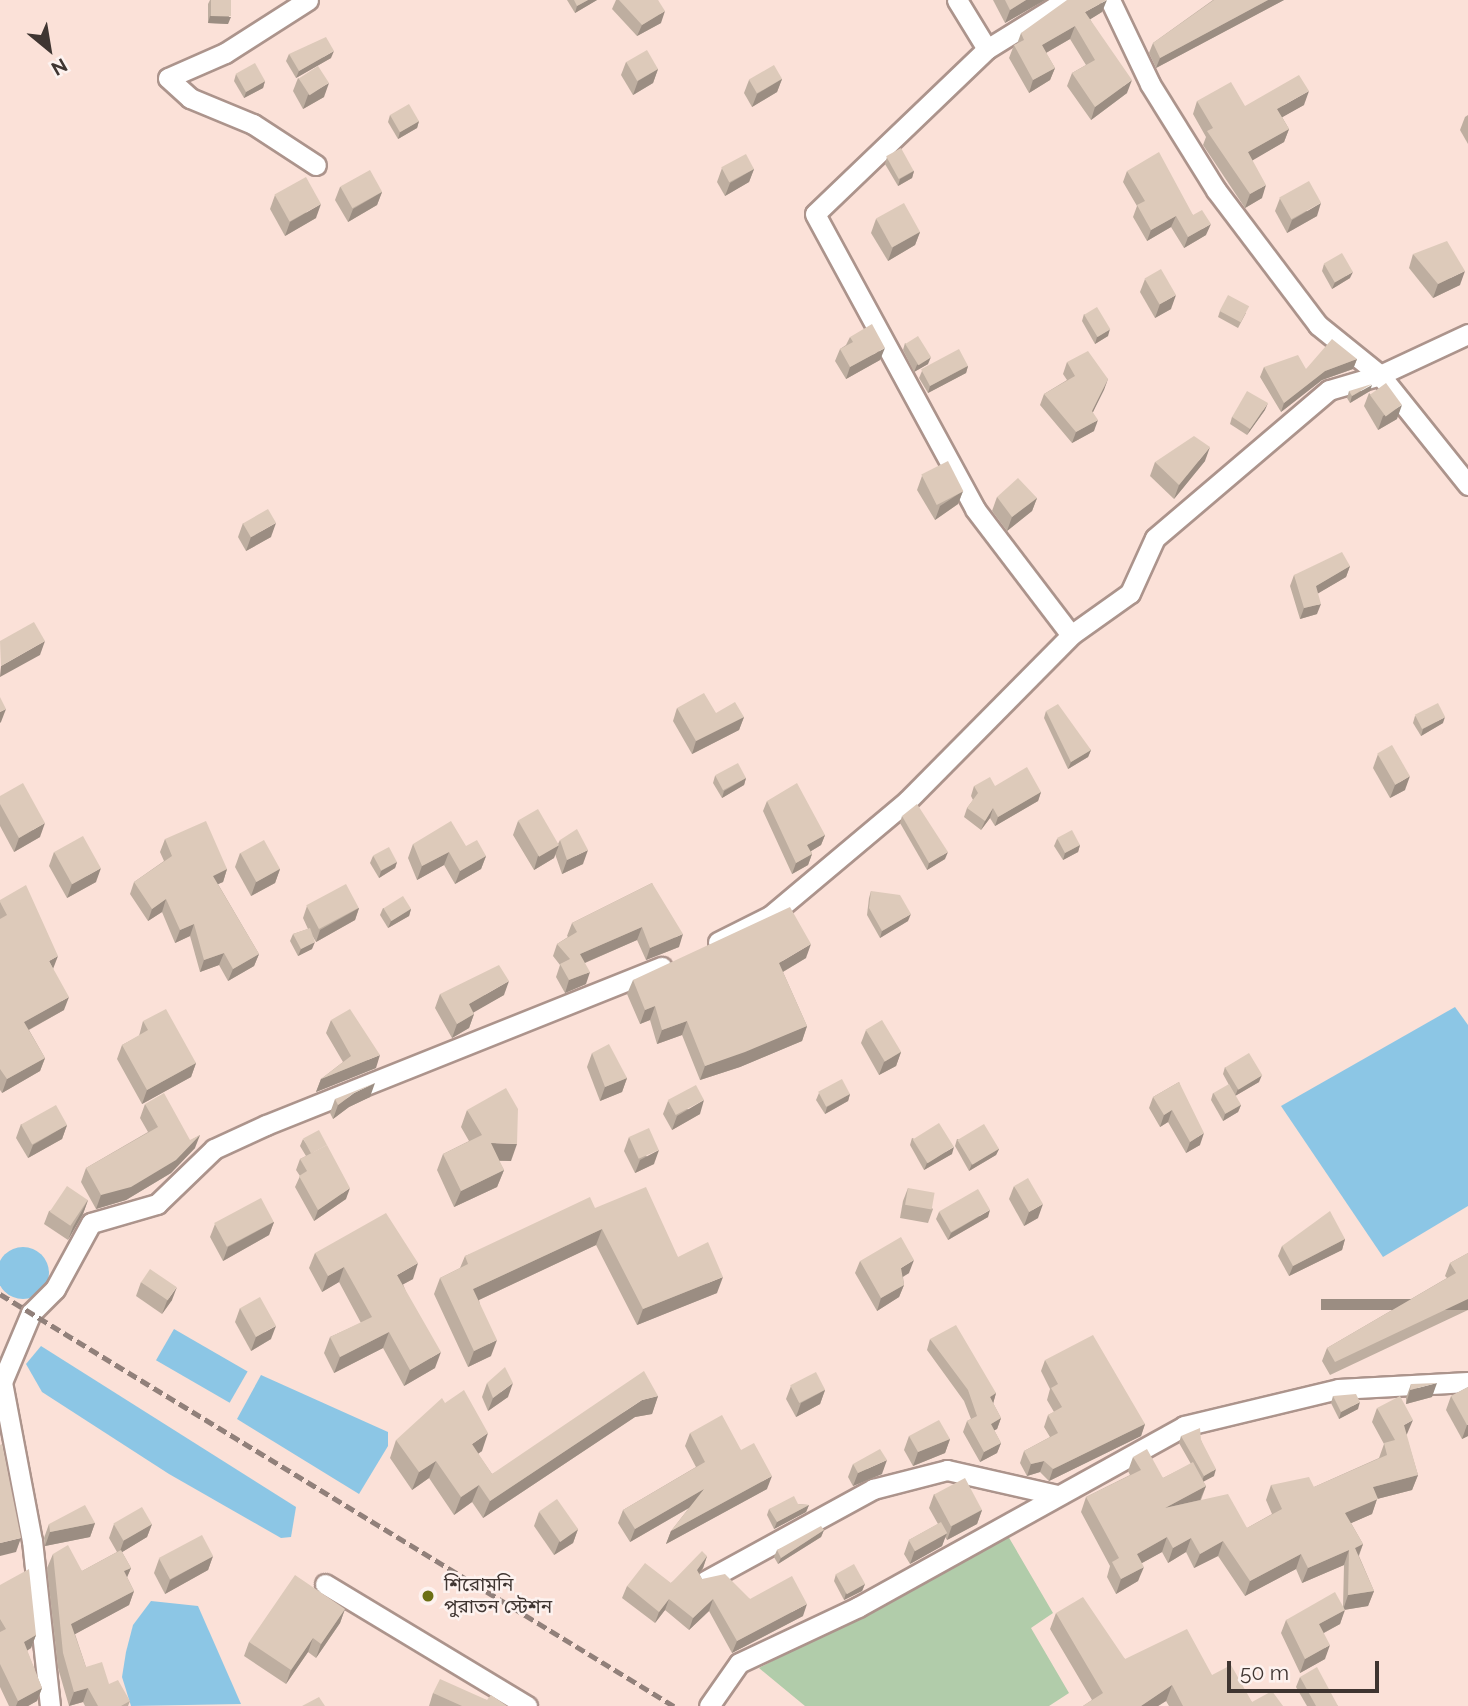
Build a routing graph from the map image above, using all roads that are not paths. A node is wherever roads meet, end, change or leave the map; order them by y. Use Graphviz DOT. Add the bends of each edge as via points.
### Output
graph roads {
  1 [pos="308,0"];
  2 [pos="957,0"];
  3 [pos="1066,0"];
  4 [pos="1110,0"];
  5 [pos="987,49"];
  6 [pos="316,165"];
  7 [pos="1468,334"];
  8 [pos="1380,375"];
  9 [pos="1468,485"];
  10 [pos="1071,635"];
  11 [pos="1468,1382"];
  12 [pos="1057,1495"];
  13 [pos="705,1581"];
  14 [pos="325,1584"];
  15 [pos="50,1706"];
  16 [pos="527,1706"];
  17 [pos="709,1706"];
  1 -- 6 [label="street" via="225,53 168,78 190,98 253,124"];
  2 -- 5 [label="street"];
  3 -- 5 [label="street"];
  4 -- 8 [label="street" via="1150,84 1216,190 1318,325"];
  5 -- 10 [label="street" via="815,214 975,509"];
  7 -- 8 [label="street"];
  8 -- 9 [label="street"];
  8 -- 10 [label="street" via="1329,390 1270,436 1155,538 1130,593"];
  10 -- 15 [label="street" via="908,800 780,907 687,956 266,1125 214,1149 157,1205 91,1223 55,1289 31,1313 2,1382 32,1541"];
  11 -- 12 [label="street" via="1338,1389 1184,1426"];
  12 -- 13 [label="street" via="947,1470 873,1489"];
  12 -- 17 [label="street" via="858,1607 739,1662"];
  14 -- 16 [label="street"];
}
